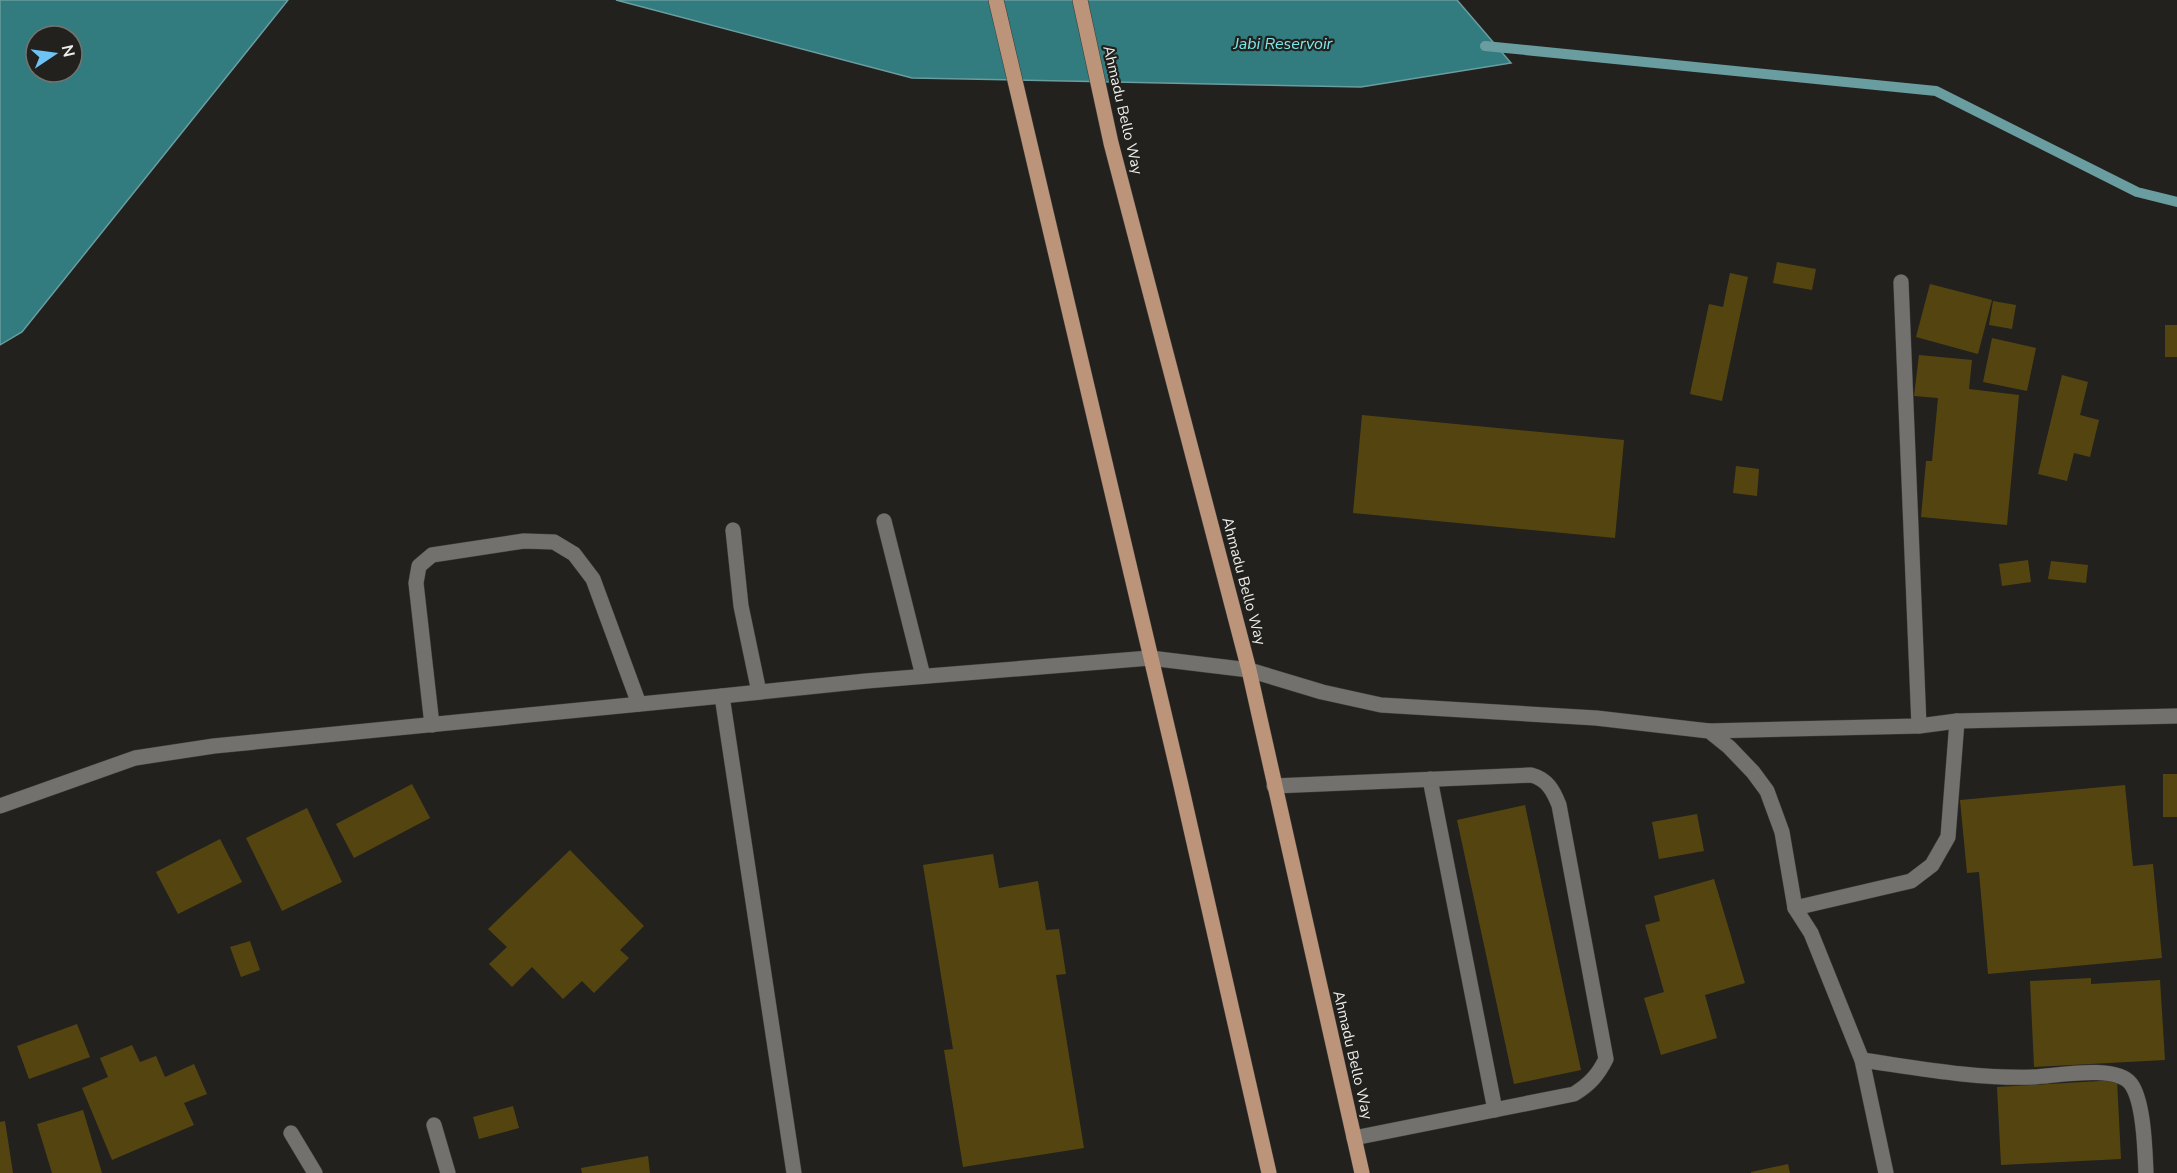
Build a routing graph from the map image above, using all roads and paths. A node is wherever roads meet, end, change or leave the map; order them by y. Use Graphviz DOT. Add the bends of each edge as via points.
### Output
graph roads {
  1 [pos="996,0"];
  2 [pos="1080,0"];
  3 [pos="1901,282"];
  4 [pos="884,521"];
  5 [pos="733,530"];
  6 [pos="1150,658"];
  7 [pos="1249,670"];
  8 [pos="923,676"];
  9 [pos="759,692"];
  10 [pos="722,696"];
  11 [pos="639,704"];
  12 [pos="2177,716"];
  13 [pos="1957,721"];
  14 [pos="432,725"];
  15 [pos="1919,726"];
  16 [pos="1709,731"];
  17 [pos="1430,779"];
  18 [pos="1274,786"];
  19 [pos="0,806"];
  20 [pos="1796,908"];
  21 [pos="1862,1060"];
  22 [pos="1495,1110"];
  23 [pos="434,1125"];
  24 [pos="291,1133"];
  25 [pos="1354,1138"];
  26 [pos="315,1173"];
  27 [pos="448,1173"];
  28 [pos="794,1173"];
  29 [pos="1269,1173"];
  30 [pos="1362,1173"];
  31 [pos="1886,1173"];
  32 [pos="2146,1173"];
  1 -- 6 [label="main road"];
  2 -- 7 [label="main road, Ahmadu Bello Way" via="1112,143"];
  3 -- 15 [label="street"];
  4 -- 8 [label="street"];
  5 -- 9 [label="street" via="741,606"];
  6 -- 7 [label="street"];
  6 -- 8 [label="street"];
  6 -- 29 [label="main road"];
  7 -- 16 [label="street" via="1381,705 1596,718"];
  7 -- 18 [label="main road, Ahmadu Bello Way"];
  8 -- 9 [label="street"];
  9 -- 10 [label="street"];
  10 -- 11 [label="street"];
  10 -- 28 [label="street"];
  11 -- 14 [label="street"];
  11 -- 14 [label="street" via="593,579 574,554 554,542 524,541 432,555 418,566 416,583"];
  12 -- 13 [label="street"];
  13 -- 15 [label="street"];
  13 -- 20 [label="street" via="1948,837 1932,865 1911,881"];
  14 -- 19 [label="street" via="214,746 135,758"];
  15 -- 16 [label="street"];
  16 -- 20 [label="street" via="1767,791 1782,832"];
  17 -- 18 [label="street"];
  17 -- 22 [label="street"];
  17 -- 22 [label="street" via="1531,775 1546,782 1559,805 1606,1059 1597,1076 1574,1094"];
  18 -- 25 [label="main road, Ahmadu Bello Way"];
  20 -- 21 [label="street" via="1811,933"];
  21 -- 31 [label="street"];
  21 -- 32 [label="street" via="1976,1075 2102,1073 2123,1078 2138,1097"];
  22 -- 25 [label="street"];
  23 -- 27 [label="street"];
  24 -- 26 [label="street"];
  25 -- 30 [label="main road, Ahmadu Bello Way"];
}
